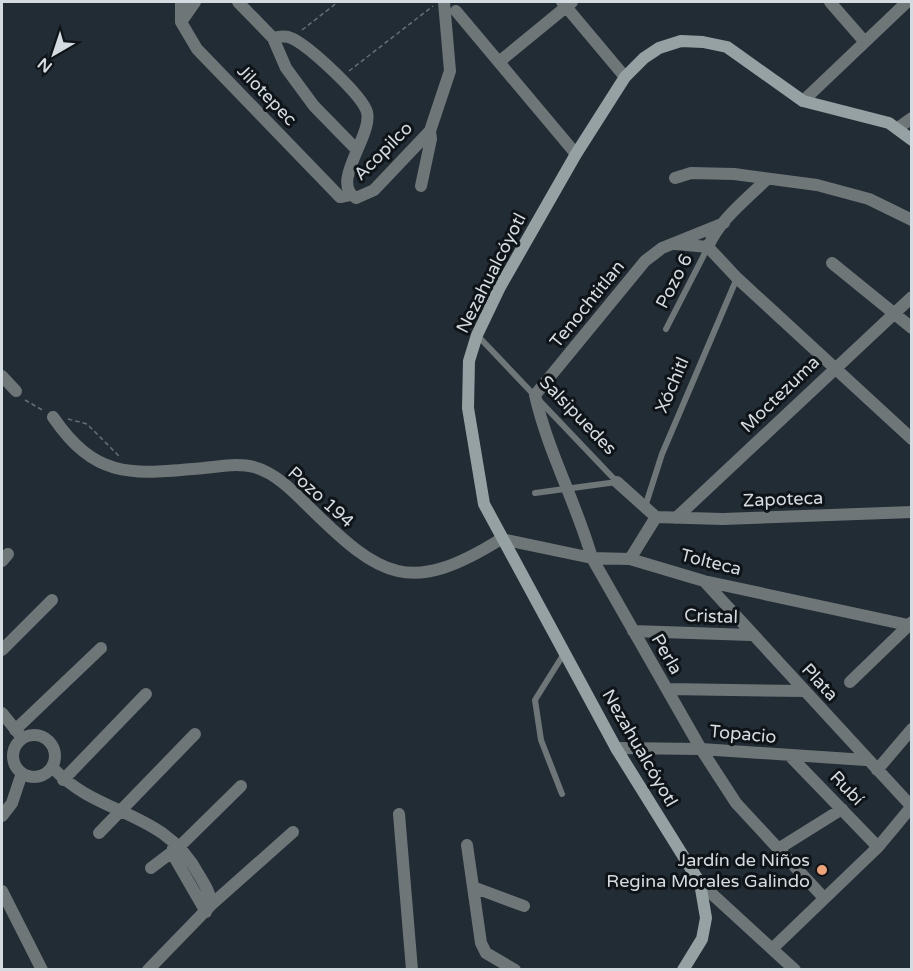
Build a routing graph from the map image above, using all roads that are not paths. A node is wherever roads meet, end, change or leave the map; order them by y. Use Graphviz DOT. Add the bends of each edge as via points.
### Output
graph roads {
  1 [pos="181,2"];
  2 [pos="195,2"];
  3 [pos="238,2"];
  4 [pos="444,2"];
  5 [pos="830,2"];
  6 [pos="907,2"];
  7 [pos="567,3"];
  8 [pos="456,11"];
  9 [pos="182,22"];
  10 [pos="273,38"];
  11 [pos="864,41"];
  12 [pos="499,62"];
  13 [pos="625,77"];
  14 [pos="803,101"];
  15 [pos="912,118"];
  16 [pos="898,128"];
  17 [pos="430,131"];
  18 [pos="912,140"];
  19 [pos="357,150"];
  20 [pos="576,153"];
  21 [pos="675,178"];
  22 [pos="768,179"];
  23 [pos="421,186"];
  24 [pos="350,195"];
  25 [pos="912,220"];
  26 [pos="724,223"];
  27 [pos="673,244"];
  28 [pos="708,247"];
  29 [pos="832,262"];
  30 [pos="737,278"];
  31 [pos="912,297"];
  32 [pos="895,312"];
  33 [pos="912,328"];
  34 [pos="666,329"];
  35 [pos="477,335"];
  36 [pos="835,367"];
  37 [pos="2,376"];
  38 [pos="16,391"];
  39 [pos="535,395"];
  40 [pos="53,417"];
  41 [pos="912,439"];
  42 [pos="617,482"];
  43 [pos="567,489"];
  44 [pos="535,493"];
  45 [pos="645,507"];
  46 [pos="912,512"];
  47 [pos="656,517"];
  48 [pos="676,518"];
  49 [pos="501,539"];
  50 [pos="592,558"];
  51 [pos="630,559"];
  52 [pos="704,580"];
  53 [pos="52,600"];
  54 [pos="911,624"];
  55 [pos="633,631"];
  56 [pos="751,635"];
  57 [pos="101,648"];
  58 [pos="2,650"];
  59 [pos="565,651"];
  60 [pos="850,682"];
  61 [pos="667,688"];
  62 [pos="804,691"];
  63 [pos="146,694"];
  64 [pos="2,712"];
  65 [pos="912,729"];
  66 [pos="18,734"];
  67 [pos="195,734"];
  68 [pos="616,748"];
  69 [pos="701,749"];
  70 [pos="790,756"];
  71 [pos="866,760"];
  72 [pos="54,769"];
  73 [pos="877,770"];
  74 [pos="22,773"];
  75 [pos="63,780"];
  76 [pos="241,786"];
  77 [pos="562,795"];
  78 [pos="911,806"];
  79 [pos="122,809"];
  80 [pos="843,809"];
  81 [pos="399,814"];
  82 [pos="2,816"];
  83 [pos="293,832"];
  84 [pos="99,833"];
  85 [pos="467,845"];
  86 [pos="175,847"];
  87 [pos="878,847"];
  88 [pos="778,849"];
  89 [pos="151,868"];
  90 [pos="700,883"];
  91 [pos="473,887"];
  92 [pos="2,891"];
  93 [pos="824,898"];
  94 [pos="524,906"];
  95 [pos="209,908"];
  96 [pos="773,948"];
  97 [pos="42,969"];
  98 [pos="148,969"];
  99 [pos="411,969"];
  100 [pos="514,969"];
  101 [pos="683,969"];
  102 [pos="795,969"];
  1 -- 9 [label="street, Jilotepec"];
  2 -- 9 [label="street"];
  3 -- 10 [label="street"];
  4 -- 17 [label="street, Acopilco" via="450,71"];
  5 -- 11 [label="street"];
  6 -- 11 [label="street"];
  7 -- 12 [label="street"];
  7 -- 13 [label="street"];
  8 -- 12 [label="street"];
  9 -- 24 [label="street, Jilotepec" via="197,49 340,197"];
  10 -- 19 [label="street" via="286,68 314,106"];
  10 -- 19 [label="street, Acopilco" via="292,38 341,77 367,111 367,125"];
  11 -- 14 [label="street"];
  12 -- 20 [label="street"];
  13 -- 14 [label="main road, Nezahualcóyotl" via="659,48 681,41 703,42 727,47"];
  13 -- 20 [label="main road, Nezahualcóyotl"];
  14 -- 16 [label="main road, Nezahualcóyotl"];
  15 -- 16 [label="street"];
  16 -- 18 [label="main road, Nezahualcóyotl"];
  17 -- 23 [label="street"];
  17 -- 24 [label="street, Acopilco" via="374,190 356,198"];
  19 -- 24 [label="street, Acopilco" via="348,175"];
  20 -- 35 [label="main road, Nezahualcóyotl"];
  21 -- 22 [label="street" via="691,173"];
  22 -- 25 [label="street" via="817,185 869,200"];
  22 -- 26 [label="street"];
  26 -- 27 [label="street, Tenochtitlan"];
  26 -- 28 [label="street"];
  27 -- 28 [label="street"];
  27 -- 39 [label="street, Tenochtitlan" via="645,261"];
  28 -- 30 [label="street"];
  28 -- 34 [label="lane, Pozo 6"];
  29 -- 32 [label="street"];
  30 -- 36 [label="street"];
  30 -- 45 [label="lane, Xóchitl" via="662,454"];
  31 -- 32 [label="street, Moctezuma"];
  32 -- 33 [label="street"];
  32 -- 36 [label="street, Moctezuma"];
  35 -- 39 [label="lane, Salsipuedes"];
  35 -- 49 [label="main road, Nezahualcóyotl" via="469,361 468,408 484,504"];
  36 -- 41 [label="street"];
  36 -- 48 [label="street, Moctezuma"];
  37 -- 38 [label="street"];
  39 -- 42 [label="lane, Salsipuedes"];
  39 -- 43 [label="street, Perla" via="542,426"];
  40 -- 49 [label="street, Pozo 194" via="75,447 105,466 133,472 255,467 287,485 348,545 393,571 420,574 442,570"];
  42 -- 43 [label="lane"];
  42 -- 45 [label="street, Salsipuedes"];
  43 -- 44 [label="lane"];
  43 -- 50 [label="street, Perla"];
  45 -- 47 [label="street, Salsipuedes"];
  46 -- 48 [label="street, Zapoteca"];
  47 -- 48 [label="street, Zapoteca"];
  47 -- 51 [label="street"];
  49 -- 50 [label="street, Tolteca"];
  49 -- 59 [label="main road, Nezahualcóyotl"];
  50 -- 51 [label="street, Tolteca"];
  50 -- 55 [label="street, Perla"];
  51 -- 52 [label="street, Tolteca"];
  52 -- 54 [label="street, Tolteca"];
  52 -- 56 [label="street, Plata"];
  53 -- 58 [label="street"];
  54 -- 60 [label="street"];
  55 -- 56 [label="street, Cristal"];
  55 -- 61 [label="street, Perla"];
  56 -- 62 [label="street, Plata"];
  57 -- 66 [label="street"];
  59 -- 68 [label="main road, Nezahualcóyotl"];
  59 -- 77 [label="lane" via="536,700 541,740"];
  61 -- 62 [label="street"];
  61 -- 69 [label="street, Perla"];
  62 -- 71 [label="street, Plata"];
  63 -- 75 [label="street"];
  64 -- 66 [label="street"];
  65 -- 73 [label="street"];
  66 -- 72 [label="street" via="49,741 55,750"];
  66 -- 74 [label="street" via="13,755"];
  67 -- 79 [label="street"];
  68 -- 69 [label="street, Topacio"];
  68 -- 90 [label="main road, Nezahualcóyotl"];
  69 -- 70 [label="street, Topacio"];
  69 -- 88 [label="street, Perla" via="736,803"];
  70 -- 71 [label="street, Topacio"];
  70 -- 80 [label="street, Rubí"];
  71 -- 73 [label="street, Plata"];
  72 -- 74 [label="street" via="40,777"];
  72 -- 75 [label="street"];
  73 -- 78 [label="street, Plata"];
  74 -- 82 [label="street" via="12,803"];
  75 -- 79 [label="street" via="82,793"];
  76 -- 86 [label="street"];
  78 -- 87 [label="street"];
  79 -- 84 [label="street"];
  79 -- 86 [label="street" via="151,824"];
  80 -- 87 [label="street, Rubí"];
  80 -- 88 [label="street"];
  81 -- 99 [label="street"];
  83 -- 95 [label="street"];
  85 -- 91 [label="street"];
  86 -- 89 [label="street"];
  86 -- 95 [label="street"];
  87 -- 93 [label="street"];
  88 -- 93 [label="street, Perla"];
  90 -- 96 [label="street"];
  90 -- 101 [label="main road" via="706,918 702,939"];
  91 -- 94 [label="street"];
  91 -- 100 [label="street" via="486,953"];
  92 -- 97 [label="street"];
  93 -- 96 [label="street"];
  95 -- 98 [label="street"];
  96 -- 102 [label="street"];
}
